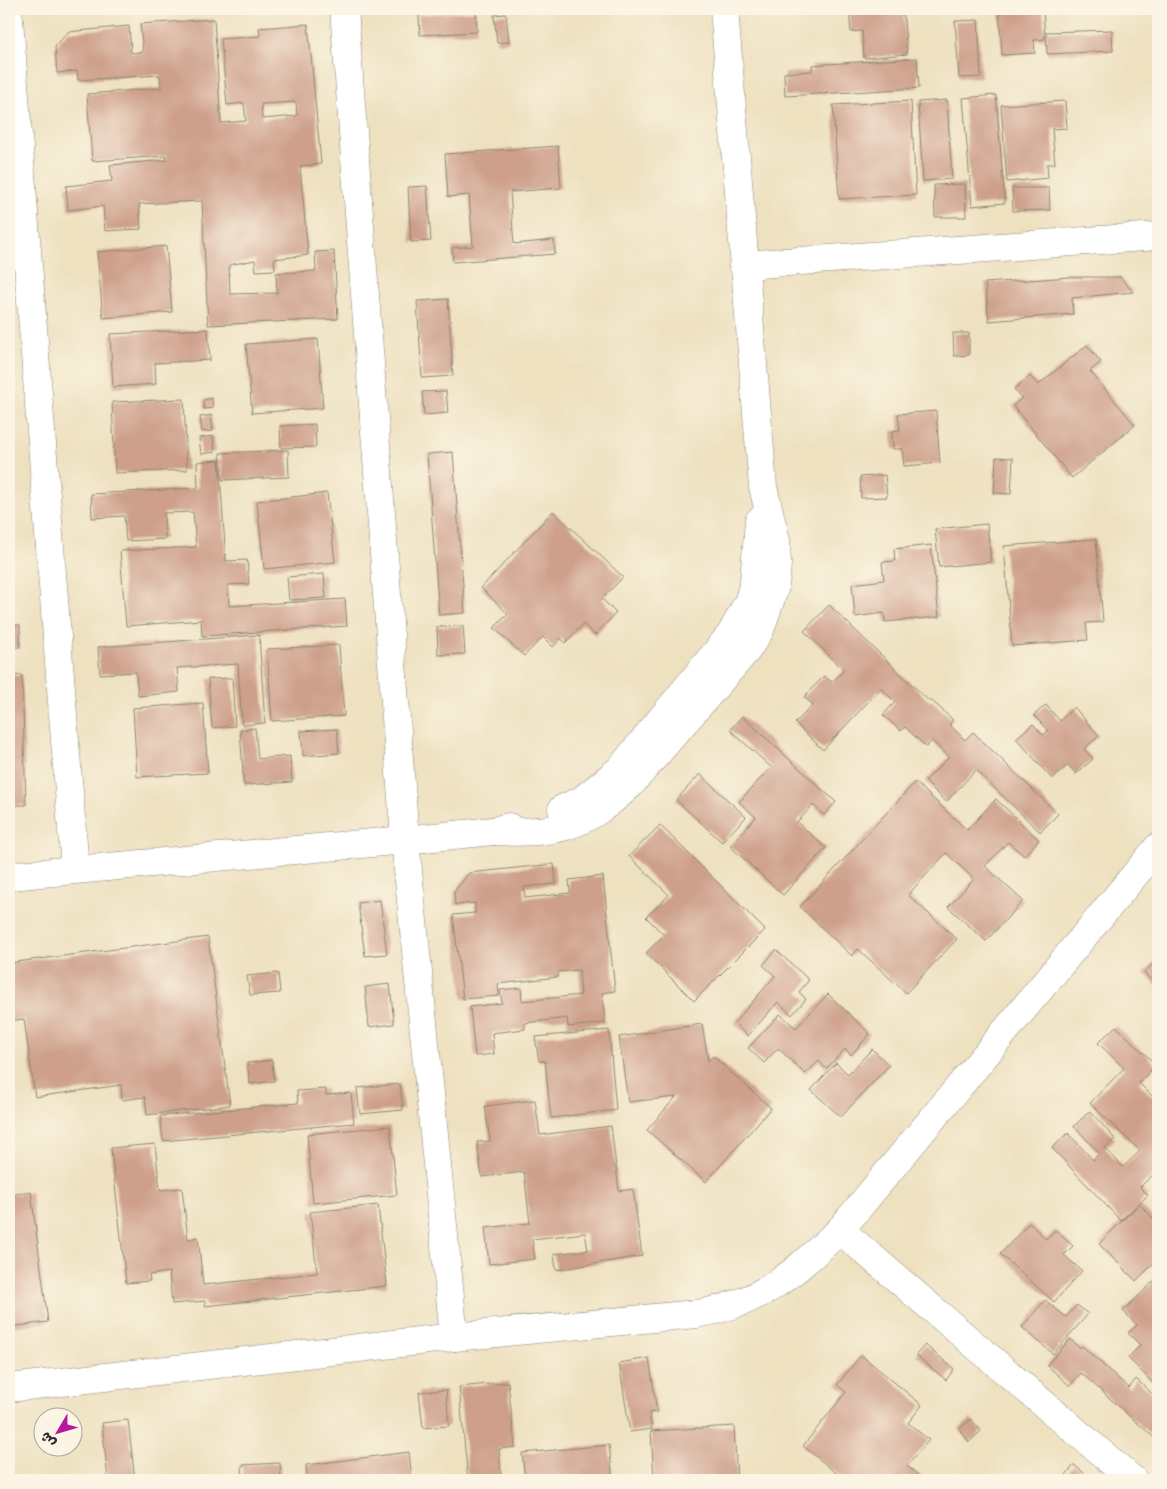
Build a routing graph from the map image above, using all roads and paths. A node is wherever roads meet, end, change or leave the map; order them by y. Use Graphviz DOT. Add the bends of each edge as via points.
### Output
graph roads {
  1 [pos="344,9"];
  2 [pos="724,9"];
  3 [pos="9,19"];
  4 [pos="1158,236"];
  5 [pos="743,265"];
  6 [pos="404,840"];
  7 [pos="1158,847"];
  8 [pos="75,869"];
  9 [pos="9,876"];
  10 [pos="840,1230"];
  11 [pos="454,1337"];
  12 [pos="9,1388"];
  13 [pos="1133,1480"];
  1 -- 6 [label="street"];
  2 -- 5 [label="street"];
  3 -- 8 [label="street"];
  4 -- 5 [label="street"];
  5 -- 6 [label="street" via="763,487 776,540 775,587 769,609 748,650 683,709 630,785 610,804 587,818 561,828 534,833 493,831"];
  6 -- 8 [label="street"];
  6 -- 11 [label="street"];
  7 -- 10 [label="street"];
  8 -- 9 [label="street"];
  10 -- 11 [label="street" via="772,1288 723,1310"];
  10 -- 13 [label="street"];
  11 -- 12 [label="street"];
}
